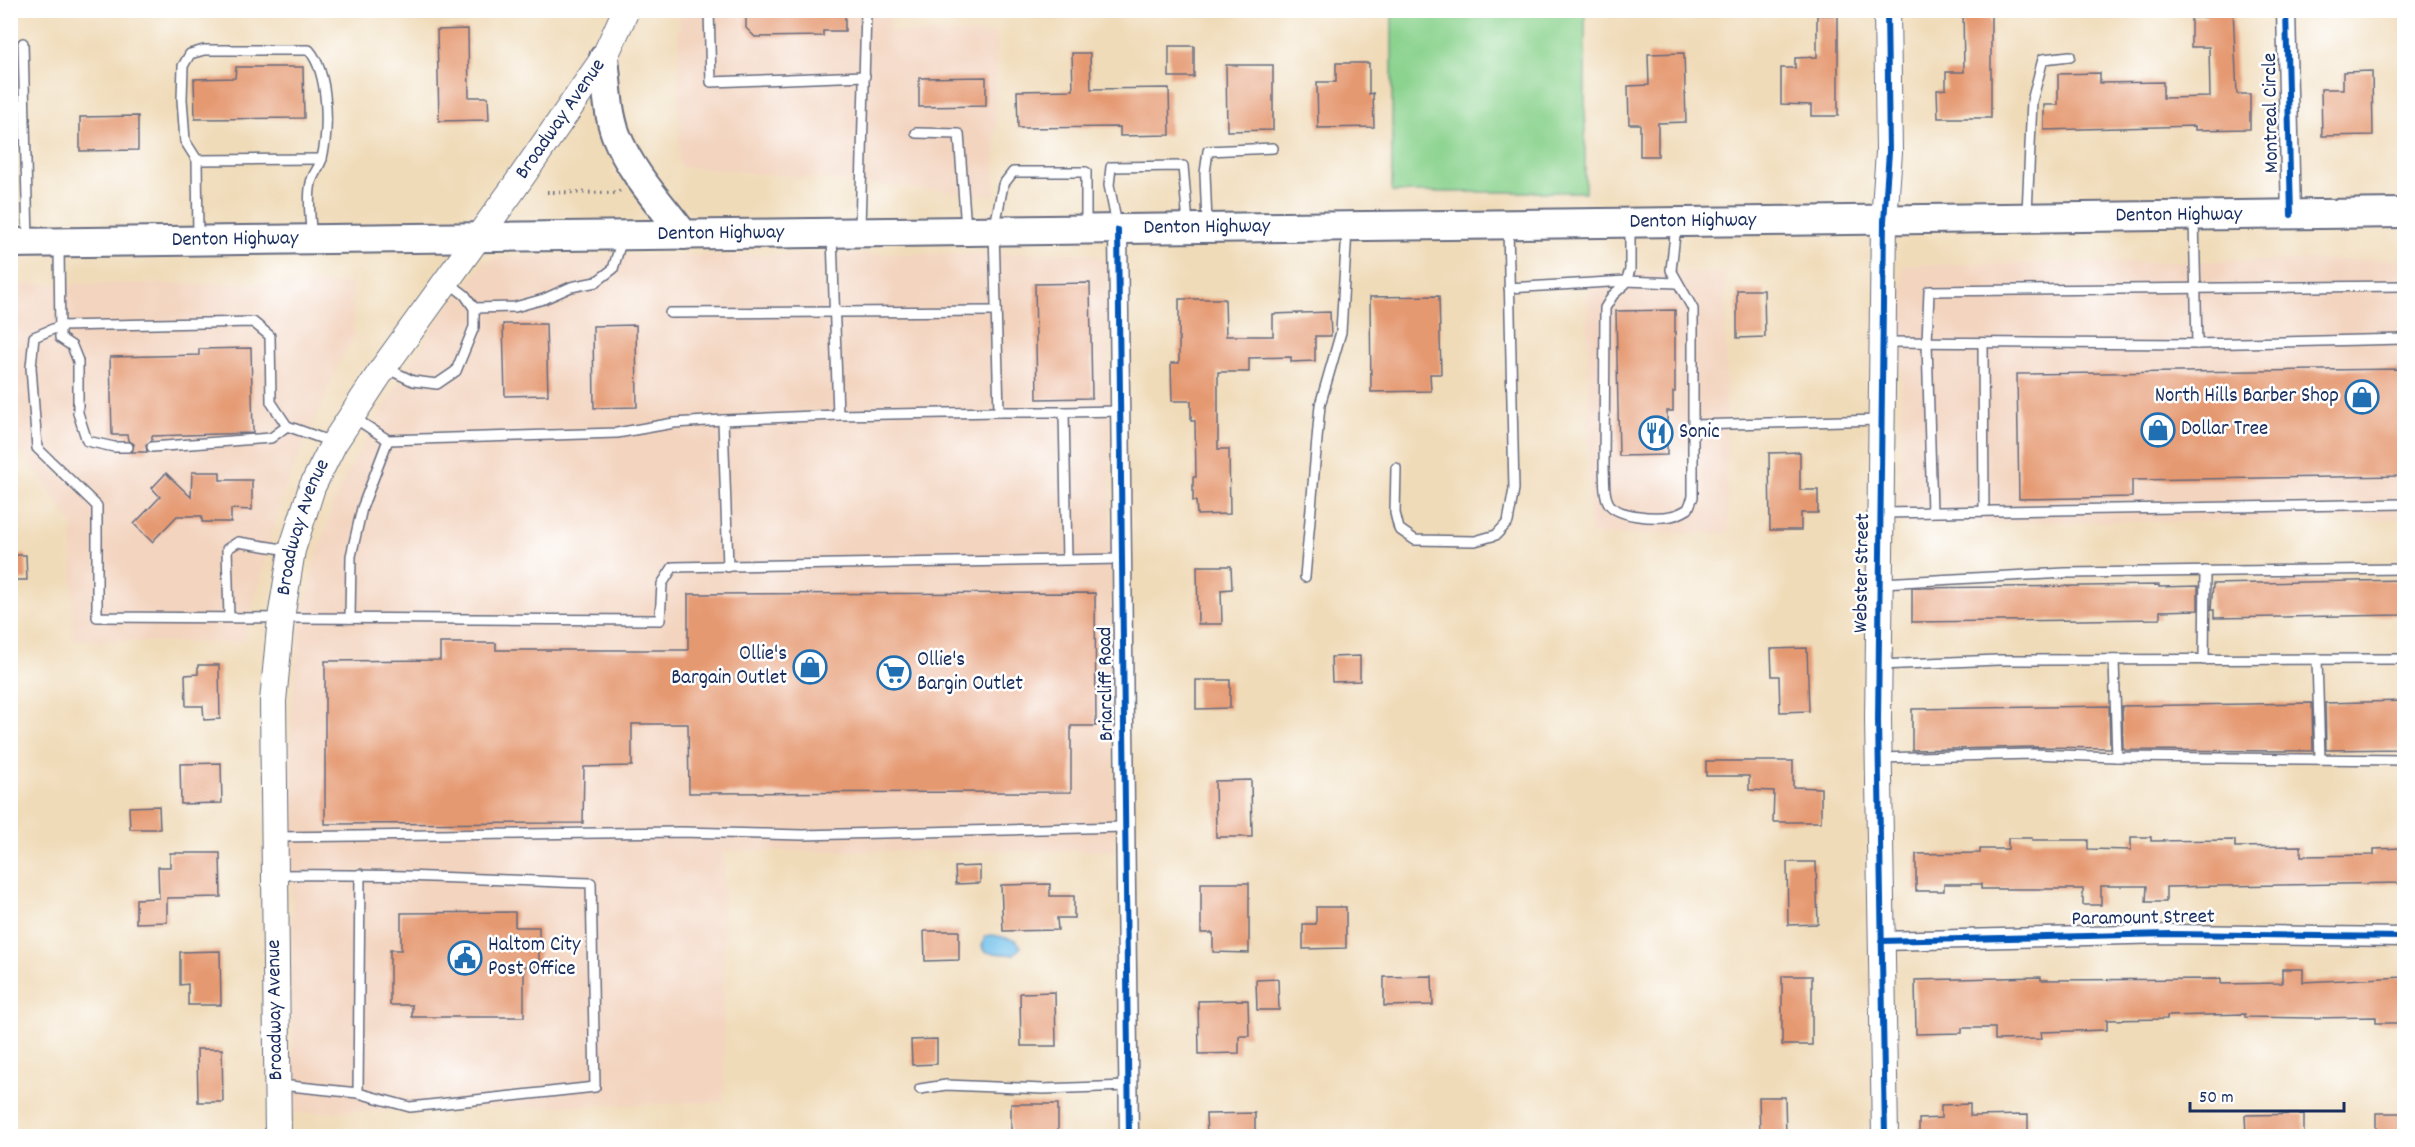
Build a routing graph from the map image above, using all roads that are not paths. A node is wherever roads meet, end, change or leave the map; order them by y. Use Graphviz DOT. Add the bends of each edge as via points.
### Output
graph roads {
  1 [pos="626,10"];
  2 [pos="709,10"];
  3 [pos="867,10"];
  4 [pos="1887,10"];
  5 [pos="2286,10"];
  6 [pos="23,43"];
  7 [pos="2070,56"];
  8 [pos="604,58"];
  9 [pos="864,75"];
  10 [pos="916,133"];
  11 [pos="1273,148"];
  12 [pos="322,159"];
  13 [pos="197,160"];
  14 [pos="2404,213"];
  15 [pos="2291,215"];
  16 [pos="2194,216"];
  17 [pos="2027,219"];
  18 [pos="1884,221"];
  19 [pos="1630,224"];
  20 [pos="1676,224"];
  21 [pos="1508,226"];
  22 [pos="1347,228"];
  23 [pos="1118,230"];
  24 [pos="1198,230"];
  25 [pos="1086,231"];
  26 [pos="980,232"];
  27 [pos="860,233"];
  28 [pos="832,234"];
  29 [pos="684,235"];
  30 [pos="622,237"];
  31 [pos="476,238"];
  32 [pos="311,240"];
  33 [pos="198,241"];
  34 [pos="19,243"];
  35 [pos="58,243"];
  36 [pos="446,280"];
  37 [pos="1626,281"];
  38 [pos="1677,283"];
  39 [pos="2404,286"];
  40 [pos="1509,288"];
  41 [pos="2196,288"];
  42 [pos="474,309"];
  43 [pos="996,311"];
  44 [pos="835,312"];
  45 [pos="670,313"];
  46 [pos="60,326"];
  47 [pos="2404,339"];
  48 [pos="1884,342"];
  49 [pos="1927,343"];
  50 [pos="1983,344"];
  51 [pos="2197,344"];
  52 [pos="384,367"];
  53 [pos="1120,411"];
  54 [pos="999,412"];
  55 [pos="1064,412"];
  56 [pos="838,415"];
  57 [pos="351,416"];
  58 [pos="723,420"];
  59 [pos="1882,420"];
  60 [pos="1693,425"];
  61 [pos="287,426"];
  62 [pos="388,440"];
  63 [pos="334,443"];
  64 [pos="128,447"];
  65 [pos="152,447"];
  66 [pos="1396,468"];
  67 [pos="2404,504"];
  68 [pos="1984,511"];
  69 [pos="1932,512"];
  70 [pos="1881,513"];
  71 [pos="292,550"];
  72 [pos="1122,559"];
  73 [pos="1067,560"];
  74 [pos="728,567"];
  75 [pos="2404,569"];
  76 [pos="2205,571"];
  77 [pos="1305,577"];
  78 [pos="1879,583"];
  79 [pos="228,617"];
  80 [pos="281,618"];
  81 [pos="350,618"];
  82 [pos="2404,659"];
  83 [pos="2114,660"];
  84 [pos="2204,660"];
  85 [pos="2317,660"];
  86 [pos="1878,665"];
  87 [pos="2117,757"];
  88 [pos="1879,758"];
  89 [pos="2320,759"];
  90 [pos="2404,760"];
  91 [pos="1125,827"];
  92 [pos="275,837"];
  93 [pos="360,874"];
  94 [pos="275,875"];
  95 [pos="2404,937"];
  96 [pos="1881,941"];
  97 [pos="277,1085"];
  98 [pos="1128,1086"];
  99 [pos="920,1089"];
  100 [pos="358,1093"];
  101 [pos="278,1137"];
  102 [pos="1129,1137"];
  103 [pos="1885,1137"];
  1 -- 8 [label="main road, Broadway Avenue"];
  2 -- 9 [label="lane" via="711,82"];
  3 -- 9 [label="lane"];
  4 -- 18 [label="main road, Webster Street" via="1889,152"];
  5 -- 15 [label="street, Montreal Circle"];
  6 -- 34 [label="lane"];
  7 -- 17 [label="lane" via="2043,59 2032,101"];
  8 -- 29 [label="main road" via="615,134 638,176"];
  8 -- 31 [label="main road, Broadway Avenue"];
  9 -- 27 [label="lane"];
  10 -- 26 [label="lane" via="959,134"];
  11 -- 24 [label="lane" via="1208,151"];
  12 -- 13 [label="lane"];
  12 -- 13 [label="lane" via="326,111 321,69 309,50 204,50 190,54 183,66 185,141"];
  12 -- 32 [label="lane" via="311,183"];
  13 -- 33 [label="lane"];
  14 -- 15 [label="main road, Denton Highway"];
  15 -- 16 [label="main road, Denton Highway"];
  16 -- 17 [label="main road, Denton Highway"];
  16 -- 41 [label="lane"];
  17 -- 18 [label="main road, Denton Highway"];
  18 -- 20 [label="main road, Denton Highway"];
  18 -- 48 [label="main road, Webster Street"];
  19 -- 20 [label="main road, Denton Highway"];
  19 -- 21 [label="main road, Denton Highway"];
  19 -- 37 [label="lane" via="1632,260"];
  20 -- 38 [label="lane" via="1671,270"];
  21 -- 22 [label="main road, Denton Highway"];
  21 -- 40 [label="lane"];
  22 -- 24 [label="main road, Denton Highway"];
  22 -- 77 [label="lane" via="1341,332 1320,405"];
  23 -- 24 [label="main road, Denton Highway"];
  23 -- 24 [label="lane" via="1109,185 1111,167 1183,166"];
  23 -- 25 [label="main road, Denton Highway"];
  23 -- 53 [label="street, Briarcliff Road"];
  25 -- 26 [label="main road, Denton Highway"];
  25 -- 26 [label="lane" via="1086,172 1013,172"];
  26 -- 27 [label="main road, Denton Highway"];
  26 -- 43 [label="lane"];
  27 -- 28 [label="main road, Denton Highway"];
  28 -- 29 [label="main road, Denton Highway"];
  28 -- 44 [label="lane"];
  29 -- 30 [label="main road, Denton Highway"];
  30 -- 31 [label="main road, Denton Highway"];
  30 -- 42 [label="lane" via="613,269 596,282 515,307"];
  31 -- 32 [label="main road, Denton Highway"];
  31 -- 36 [label="main road, Broadway Avenue"];
  32 -- 33 [label="main road, Denton Highway"];
  33 -- 35 [label="main road, Denton Highway"];
  34 -- 35 [label="main road, Denton Highway"];
  35 -- 46 [label="lane"];
  36 -- 42 [label="lane" via="465,295"];
  36 -- 52 [label="main road, Broadway Avenue"];
  37 -- 38 [label="lane"];
  37 -- 40 [label="lane"];
  37 -- 60 [label="lane" via="1605,308 1604,469 1608,502 1614,509 1643,517 1669,517 1688,509 1693,497"];
  38 -- 60 [label="lane" via="1693,309"];
  39 -- 41 [label="lane"];
  40 -- 66 [label="lane" via="1514,489 1508,522 1496,535 1475,541 1415,540 1399,529 1395,513"];
  41 -- 49 [label="lane" via="1929,291"];
  41 -- 51 [label="lane"];
  42 -- 52 [label="lane" via="474,327 456,371 437,384 413,381"];
  43 -- 44 [label="lane"];
  43 -- 54 [label="lane"];
  44 -- 45 [label="lane"];
  44 -- 56 [label="lane"];
  46 -- 61 [label="lane" via="253,322 270,336 271,402"];
  46 -- 64 [label="lane" via="60,338 72,346 78,361 78,413 87,441"];
  46 -- 79 [label="lane" via="34,338 31,368 37,448 97,506 98,617"];
  47 -- 51 [label="lane"];
  48 -- 49 [label="lane"];
  48 -- 59 [label="main road, Webster Street"];
  49 -- 50 [label="lane"];
  49 -- 69 [label="lane"];
  50 -- 51 [label="lane"];
  50 -- 68 [label="lane"];
  52 -- 57 [label="main road, Broadway Avenue"];
  53 -- 55 [label="lane"];
  53 -- 72 [label="street, Briarcliff Road"];
  54 -- 55 [label="lane"];
  54 -- 56 [label="lane"];
  55 -- 73 [label="lane"];
  56 -- 58 [label="lane"];
  57 -- 62 [label="lane"];
  57 -- 63 [label="main road, Broadway Avenue"];
  58 -- 62 [label="lane" via="617,433"];
  58 -- 74 [label="lane"];
  59 -- 60 [label="lane"];
  59 -- 70 [label="main road, Webster Street"];
  61 -- 63 [label="lane"];
  61 -- 65 [label="lane" via="271,438"];
  62 -- 81 [label="lane" via="362,508 353,547"];
  63 -- 71 [label="main road, Broadway Avenue" via="312,487"];
  67 -- 68 [label="lane"];
  68 -- 69 [label="lane"];
  69 -- 70 [label="lane"];
  70 -- 78 [label="main road, Webster Street"];
  71 -- 79 [label="lane" via="238,542 227,549"];
  71 -- 80 [label="main road, Broadway Avenue"];
  72 -- 73 [label="lane"];
  72 -- 91 [label="street, Briarcliff Road"];
  73 -- 74 [label="lane"];
  74 -- 81 [label="lane" via="673,567 662,584 660,620"];
  75 -- 76 [label="lane"];
  76 -- 78 [label="lane" via="2064,573"];
  76 -- 84 [label="lane"];
  78 -- 86 [label="main road, Webster Street"];
  79 -- 80 [label="lane"];
  80 -- 81 [label="lane"];
  80 -- 92 [label="main road, Broadway Avenue" via="273,701"];
  82 -- 85 [label="lane"];
  83 -- 84 [label="lane"];
  83 -- 86 [label="lane"];
  83 -- 87 [label="lane"];
  84 -- 85 [label="lane"];
  85 -- 89 [label="lane"];
  86 -- 88 [label="main road, Webster Street"];
  87 -- 88 [label="lane" via="2032,754"];
  87 -- 89 [label="lane"];
  88 -- 96 [label="main road, Webster Street"];
  89 -- 90 [label="lane"];
  91 -- 92 [label="lane" via="802,836 681,832"];
  91 -- 98 [label="street, Briarcliff Road"];
  92 -- 94 [label="main road, Broadway Avenue"];
  93 -- 94 [label="lane"];
  93 -- 100 [label="lane"];
  93 -- 100 [label="lane" via="591,884 595,1087 410,1107"];
  94 -- 97 [label="main road, Broadway Avenue"];
  95 -- 96 [label="street, Paramount Street" via="2170,934"];
  96 -- 103 [label="main road, Webster Street"];
  97 -- 100 [label="lane"];
  97 -- 101 [label="main road, Broadway Avenue"];
  98 -- 99 [label="lane" via="1043,1089 946,1085"];
  98 -- 102 [label="street, Briarcliff Road"];
}
